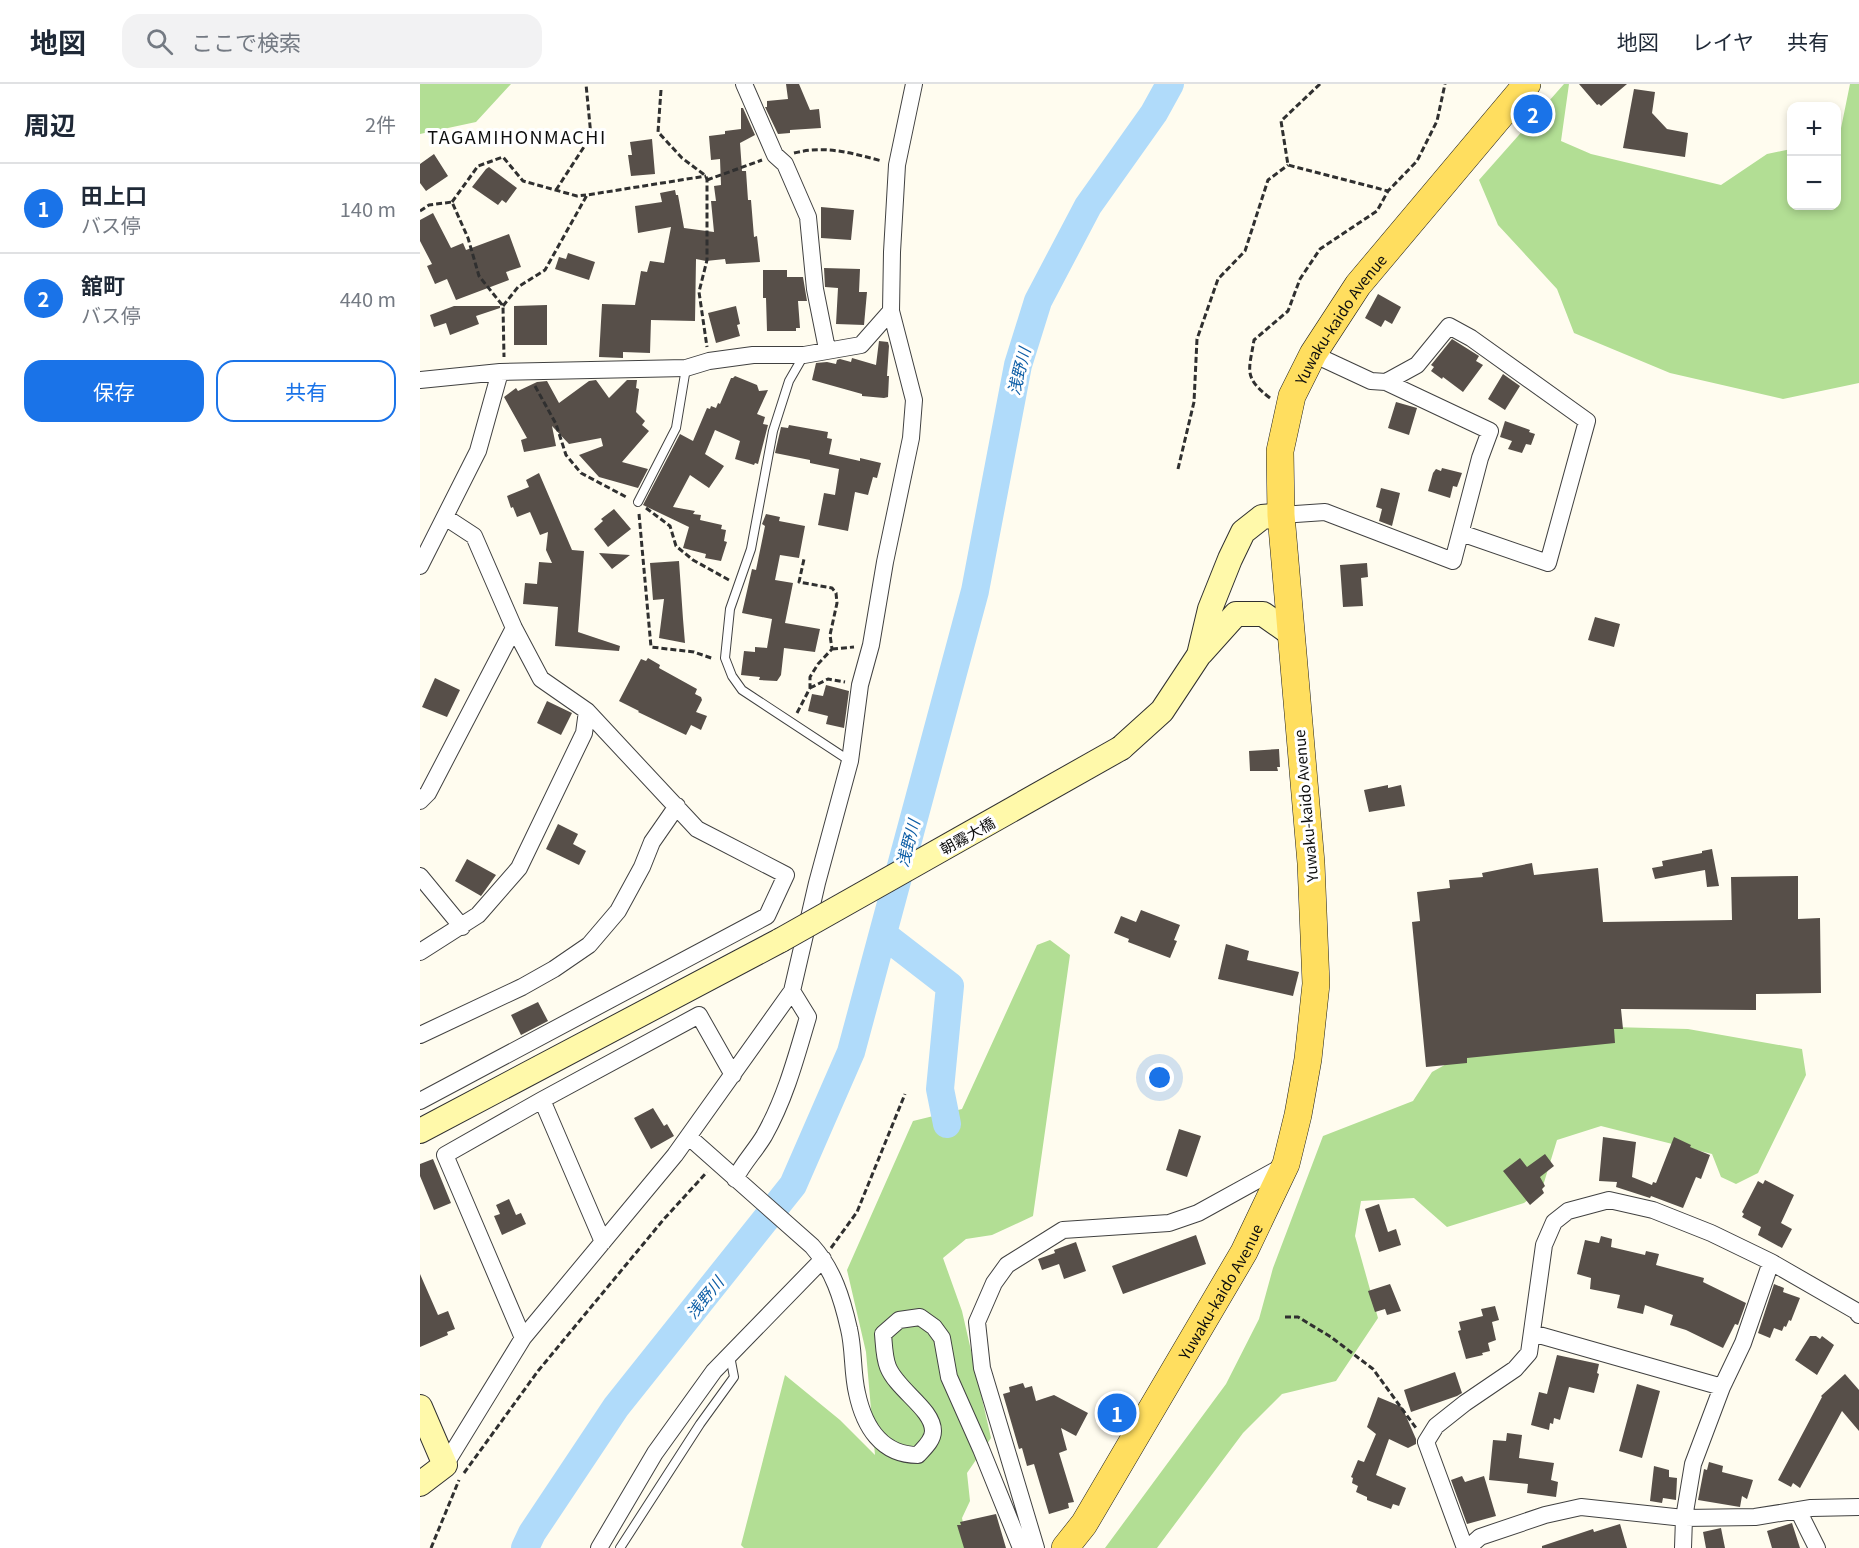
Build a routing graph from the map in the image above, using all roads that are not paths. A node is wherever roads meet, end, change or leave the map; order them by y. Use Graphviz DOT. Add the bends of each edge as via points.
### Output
graph roads {
  1 [pos="744,84"];
  2 [pos="914,84"];
  3 [pos="1527,84"];
  4 [pos="891,311"];
  5 [pos="827,349"];
  6 [pos="1313,354"];
  7 [pos="804,355"];
  8 [pos="686,368"];
  9 [pos="500,372"];
  10 [pos="420,380"];
  11 [pos="1386,382"];
  12 [pos="638,502"];
  13 [pos="1281,515"];
  14 [pos="445,517"];
  15 [pos="1461,533"];
  16 [pos="420,566"];
  17 [pos="514,628"];
  18 [pos="1290,633"];
  19 [pos="1199,655"];
  20 [pos="587,711"];
  21 [pos="850,761"];
  22 [pos="420,801"];
  23 [pos="677,806"];
  24 [pos="420,876"];
  25 [pos="462,927"];
  26 [pos="420,952"];
  27 [pos="792,991"];
  28 [pos="420,1035"];
  29 [pos="733,1075"];
  30 [pos="542,1100"];
  31 [pos="420,1101"];
  32 [pos="420,1131"];
  33 [pos="688,1137"];
  34 [pos="1286,1164"];
  35 [pos="738,1181"];
  36 [pos="603,1242"];
  37 [pos="823,1259"];
  38 [pos="1772,1262"];
  39 [pos="1859,1315"];
  40 [pos="1532,1333"];
  41 [pos="523,1338"];
  42 [pos="729,1354"];
  43 [pos="1722,1387"];
  44 [pos="420,1407"];
  45 [pos="445,1466"];
  46 [pos="420,1484"];
  47 [pos="1859,1507"];
  48 [pos="1798,1510"];
  49 [pos="1684,1518"];
  50 [pos="599,1548"];
  51 [pos="620,1548"];
  52 [pos="1021,1548"];
  53 [pos="1036,1548"];
  54 [pos="1065,1548"];
  55 [pos="1466,1548"];
  56 [pos="1683,1548"];
  57 [pos="1817,1548"];
  1 -- 5 [label="street" via="808,217 815,289"];
  2 -- 4 [label="street" via="897,165"];
  3 -- 6 [label="main road, Yuwaku-kaido Avenue" via="1358,285"];
  4 -- 5 [label="street" via="861,345"];
  4 -- 21 [label="street" via="914,400 911,438 861,685"];
  5 -- 7 [label="street"];
  6 -- 11 [label="street" via="1371,381"];
  6 -- 13 [label="main road, Yuwaku-kaido Avenue" via="1292,396 1280,451"];
  7 -- 8 [label="street" via="753,355"];
  7 -- 21 [label="lane" via="789,381 773,431 751,549 730,609 725,658 742,690"];
  8 -- 9 [label="street"];
  8 -- 12 [label="lane" via="676,428"];
  9 -- 10 [label="street"];
  9 -- 14 [label="street" via="478,451"];
  11 -- 15 [label="street" via="1490,431"];
  11 -- 15 [label="street" via="1417,365 1449,326 1587,421 1548,563"];
  13 -- 15 [label="street" via="1325,512 1453,561"];
  13 -- 18 [label="main road, Yuwaku-kaido Avenue"];
  13 -- 19 [label="street" via="1262,518 1243,532 1210,609"];
  14 -- 16 [label="street"];
  14 -- 17 [label="street" via="474,536"];
  17 -- 20 [label="street" via="541,679"];
  17 -- 22 [label="street"];
  18 -- 19 [label="street" via="1263,614 1236,615"];
  18 -- 34 [label="main road, Yuwaku-kaido Avenue" via="1311,863 1316,984 1299,1115"];
  19 -- 32 [label="street, 朝霧大橋, bridge" via="1162,711 1121,748 781,940"];
  20 -- 23 [label="street"];
  20 -- 25 [label="street" via="585,733 519,868 478,915"];
  21 -- 27 [label="street"];
  23 -- 28 [label="street" via="652,842 618,911 589,945 522,987"];
  23 -- 31 [label="street" via="697,829 786,875 767,916"];
  24 -- 25 [label="street"];
  25 -- 26 [label="street"];
  27 -- 29 [label="street"];
  27 -- 35 [label="street" via="808,1017 783,1099 742,1166"];
  29 -- 30 [label="street" via="699,1015"];
  29 -- 33 [label="street"];
  30 -- 36 [label="street"];
  30 -- 41 [label="street" via="445,1155"];
  33 -- 35 [label="street"];
  33 -- 36 [label="street"];
  34 -- 53 [label="street" via="1198,1213 1169,1223 1063,1230 1007,1266 994,1283 977,1322 982,1368"];
  34 -- 54 [label="main road, Yuwaku-kaido Avenue" via="1244,1252 1084,1524"];
  35 -- 37 [label="street"];
  36 -- 41 [label="street"];
  37 -- 42 [label="street"];
  37 -- 52 [label="street" via="836,1283 850,1330 857,1394 867,1422 882,1445 902,1455 918,1455 933,1432 926,1410 909,1396 887,1366 883,1334 899,1320 920,1317 942,1338 950,1377"];
  38 -- 39 [label="street"];
  38 -- 40 [label="street" via="1653,1210 1609,1200 1568,1211 1554,1222 1544,1245"];
  38 -- 43 [label="street" via="1743,1343"];
  40 -- 43 [label="street"];
  40 -- 55 [label="street" via="1529,1353 1515,1369 1436,1426 1426,1442"];
  41 -- 45 [label="street"];
  42 -- 50 [label="street" via="655,1453"];
  42 -- 51 [label="lane" via="734,1377"];
  43 -- 49 [label="street" via="1693,1464"];
  44 -- 45 [label="street"];
  45 -- 46 [label="street"];
  47 -- 48 [label="street"];
  48 -- 49 [label="street" via="1755,1517"];
  48 -- 57 [label="street"];
  49 -- 55 [label="street" via="1581,1507 1480,1537"];
  49 -- 56 [label="street"];
}
